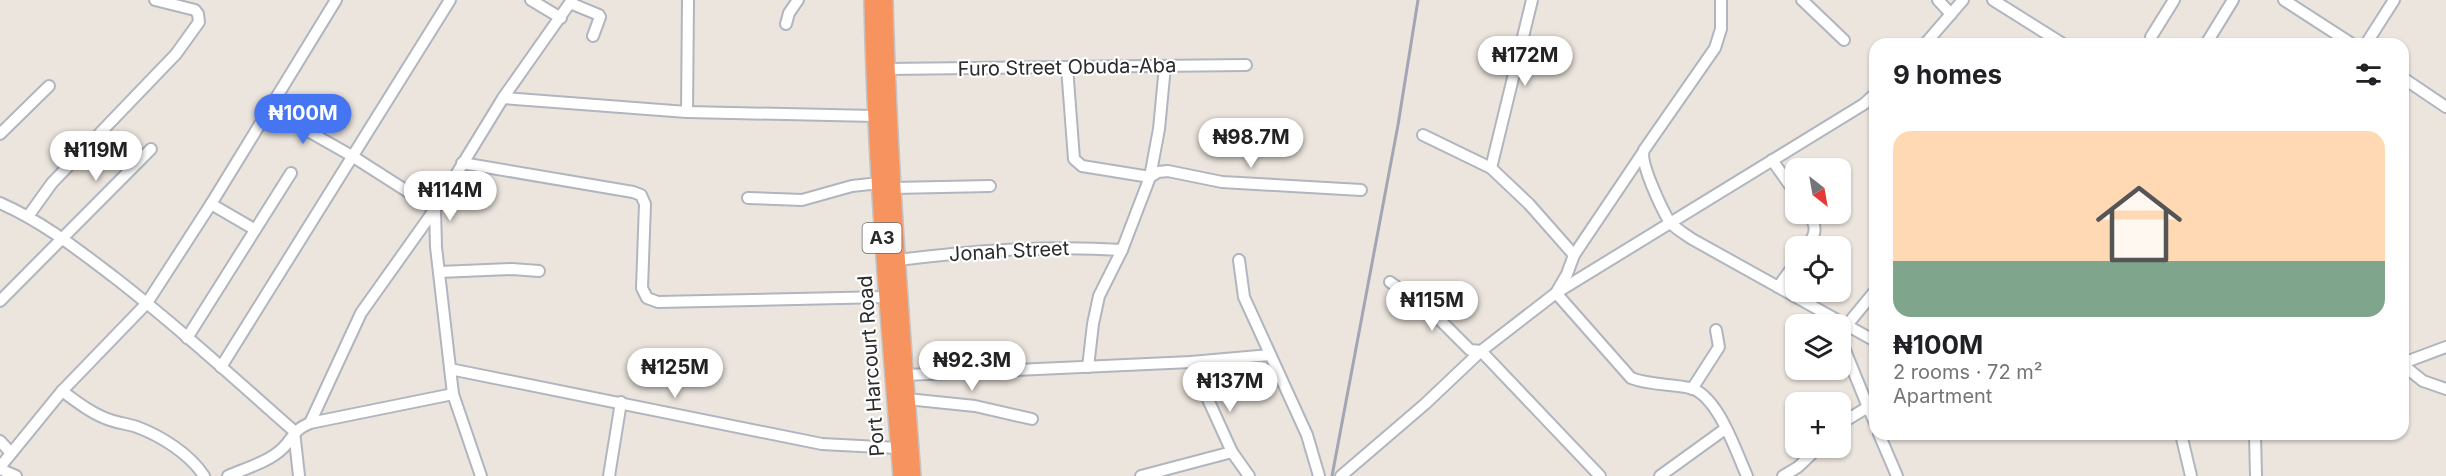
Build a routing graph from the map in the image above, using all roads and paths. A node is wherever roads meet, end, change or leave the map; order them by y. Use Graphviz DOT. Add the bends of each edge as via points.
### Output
graph roads {
  1 [pos="155,0"];
  2 [pos="336,0"];
  3 [pos="450,0"];
  4 [pos="531,0"];
  5 [pos="688,0"];
  6 [pos="798,0"];
  7 [pos="872,0"];
  8 [pos="885,0"];
  9 [pos="1532,0"];
  10 [pos="1721,0"];
  11 [pos="1802,0"];
  12 [pos="1938,0"];
  13 [pos="1962,0"];
  14 [pos="1993,0"];
  15 [pos="2174,0"];
  16 [pos="2233,0"];
  17 [pos="2284,0"];
  18 [pos="2394,0"];
  19 [pos="168,2"];
  20 [pos="571,2"];
  21 [pos="1951,14"];
  22 [pos="561,18"];
  23 [pos="786,24"];
  24 [pos="593,36"];
  25 [pos="2151,37"];
  26 [pos="1930,38"];
  27 [pos="2053,38"];
  28 [pos="2210,38"];
  29 [pos="2343,38"];
  30 [pos="2370,38"];
  31 [pos="1844,40"];
  32 [pos="1246,65"];
  33 [pos="1165,66"];
  34 [pos="1067,67"];
  35 [pos="887,69"];
  36 [pos="2409,82"];
  37 [pos="49,86"];
  38 [pos="503,99"];
  39 [pos="1869,99"];
  40 [pos="2446,107"];
  41 [pos="268,109"];
  42 [pos="687,112"];
  43 [pos="875,116"];
  44 [pos="0,134"];
  45 [pos="1423,135"];
  46 [pos="151,149"];
  47 [pos="1642,154"];
  48 [pos="352,156"];
  49 [pos="1773,160"];
  50 [pos="462,163"];
  51 [pos="1491,168"];
  52 [pos="291,173"];
  53 [pos="1150,177"];
  54 [pos="1785,178"];
  55 [pos="886,186"];
  56 [pos="990,186"];
  57 [pos="1361,190"];
  58 [pos="748,198"];
  59 [pos="0,203"];
  60 [pos="211,204"];
  61 [pos="435,209"];
  62 [pos="29,216"];
  63 [pos="1670,222"];
  64 [pos="254,229"];
  65 [pos="62,236"];
  66 [pos="1122,250"];
  67 [pos="1575,255"];
  68 [pos="897,260"];
  69 [pos="1239,260"];
  70 [pos="539,271"];
  71 [pos="439,272"];
  72 [pos="1785,277"];
  73 [pos="1390,282"];
  74 [pos="1778,286"];
  75 [pos="1556,293"];
  76 [pos="886,297"];
  77 [pos="1869,298"];
  78 [pos="0,301"];
  79 [pos="147,303"];
  80 [pos="1823,314"];
  81 [pos="1851,320"];
  82 [pos="1851,327"];
  83 [pos="1716,330"];
  84 [pos="187,338"];
  85 [pos="1869,338"];
  86 [pos="2446,347"];
  87 [pos="1481,351"];
  88 [pos="1270,355"];
  89 [pos="1191,362"];
  90 [pos="2409,362"];
  91 [pos="1851,365"];
  92 [pos="221,367"];
  93 [pos="1088,367"];
  94 [pos="450,369"];
  95 [pos="2409,369"];
  96 [pos="906,375"];
  97 [pos="1692,388"];
  98 [pos="2446,389"];
  99 [pos="62,391"];
  100 [pos="453,394"];
  101 [pos="907,399"];
  102 [pos="621,402"];
  103 [pos="1868,407"];
  104 [pos="1851,417"];
  105 [pos="1032,419"];
  106 [pos="310,423"];
  107 [pos="1725,429"];
  108 [pos="294,431"];
  109 [pos="1882,440"];
  110 [pos="2182,440"];
  111 [pos="2255,440"];
  112 [pos="0,441"];
  113 [pos="898,448"];
  114 [pos="1232,452"];
  115 [pos="11,453"];
  116 [pos="1807,458"];
  117 [pos="0,468"];
  118 [pos="16,476"];
  119 [pos="204,476"];
  120 [pos="228,476"];
  121 [pos="299,476"];
  122 [pos="481,476"];
  123 [pos="609,476"];
  124 [pos="901,476"];
  125 [pos="913,476"];
  126 [pos="1141,476"];
  127 [pos="1249,476"];
  128 [pos="1319,476"];
  129 [pos="1341,476"];
  130 [pos="1600,476"];
  131 [pos="1660,476"];
  132 [pos="1747,476"];
  133 [pos="1783,476"];
  134 [pos="1897,476"];
  135 [pos="2191,476"];
  136 [pos="2256,476"];
  1 -- 19 [label="street"];
  2 -- 41 [label="street"];
  3 -- 48 [label="street"];
  4 -- 22 [label="street"];
  5 -- 42 [label="street"];
  6 -- 23 [label="street"];
  7 -- 43 [label="highway, Port Harcourt Road / A3"];
  8 -- 35 [label="highway, Port Harcourt Road / A3"];
  9 -- 51 [label="street"];
  10 -- 47 [label="street" via="1721,29 1715,48"];
  11 -- 31 [label="street"];
  12 -- 21 [label="street"];
  13 -- 21 [label="street"];
  14 -- 27 [label="street"];
  15 -- 25 [label="street"];
  16 -- 28 [label="street"];
  17 -- 29 [label="street"];
  18 -- 30 [label="street"];
  19 -- 62 [label="street" via="195,10 199,22 176,54 52,183"];
  20 -- 22 [label="street"];
  20 -- 24 [label="street" via="599,15"];
  21 -- 26 [label="street"];
  22 -- 38 [label="street"];
  32 -- 33 [label="street, Furo Street Obuda-Aba"];
  33 -- 34 [label="street, Furo Street Obuda-Aba"];
  33 -- 53 [label="street"];
  34 -- 35 [label="street, Furo Street Obuda-Aba"];
  34 -- 53 [label="street" via="1076,163"];
  35 -- 55 [label="highway, Port Harcourt Road / A3"];
  36 -- 40 [label="street"];
  37 -- 44 [label="street"];
  38 -- 42 [label="street"];
  38 -- 50 [label="street"];
  39 -- 49 [label="street"];
  41 -- 48 [label="street"];
  41 -- 60 [label="street"];
  42 -- 43 [label="street"];
  43 -- 55 [label="highway, Port Harcourt Road / A3"];
  45 -- 51 [label="street"];
  46 -- 65 [label="street"];
  47 -- 63 [label="street"];
  47 -- 67 [label="street"];
  48 -- 61 [label="street"];
  48 -- 92 [label="street"];
  49 -- 54 [label="street"];
  49 -- 63 [label="street"];
  50 -- 61 [label="street"];
  50 -- 76 [label="street" via="641,195 645,204 642,288 647,298 658,302"];
  51 -- 67 [label="street"];
  52 -- 64 [label="street"];
  53 -- 57 [label="street" via="1168,171 1222,182"];
  53 -- 66 [label="street"];
  55 -- 56 [label="street"];
  55 -- 58 [label="street" via="852,186 802,200"];
  55 -- 68 [label="highway, Port Harcourt Road / A3"];
  55 -- 76 [label="highway, Port Harcourt Road / A3"];
  59 -- 62 [label="street"];
  60 -- 64 [label="street"];
  60 -- 79 [label="street"];
  61 -- 71 [label="street"];
  61 -- 106 [label="street" via="361,313"];
  62 -- 65 [label="street"];
  63 -- 74 [label="street" via="1713,252"];
  63 -- 75 [label="street"];
  64 -- 84 [label="street"];
  65 -- 78 [label="street"];
  65 -- 79 [label="street"];
  66 -- 68 [label="street, Jonah Street" via="978,250"];
  66 -- 93 [label="street" via="1099,296"];
  67 -- 75 [label="street"];
  68 -- 96 [label="highway, Port Harcourt Road / A3"];
  69 -- 88 [label="street" via="1244,297"];
  70 -- 71 [label="street" via="512,268"];
  71 -- 94 [label="street"];
  72 -- 74 [label="street"];
  73 -- 87 [label="street" via="1431,311 1470,350"];
  74 -- 80 [label="street"];
  75 -- 87 [label="street"];
  75 -- 97 [label="street" via="1631,378"];
  76 -- 113 [label="highway, Port Harcourt Road / A3"];
  77 -- 81 [label="street"];
  79 -- 84 [label="street"];
  79 -- 99 [label="street"];
  82 -- 85 [label="street"];
  83 -- 97 [label="street" via="1719,347"];
  84 -- 92 [label="street"];
  86 -- 90 [label="street"];
  87 -- 129 [label="street"];
  87 -- 130 [label="street"];
  88 -- 89 [label="street"];
  88 -- 128 [label="street" via="1307,435"];
  89 -- 93 [label="street"];
  89 -- 114 [label="street"];
  91 -- 103 [label="street"];
  92 -- 108 [label="street"];
  93 -- 96 [label="street"];
  94 -- 100 [label="street"];
  94 -- 102 [label="street"];
  95 -- 98 [label="street" via="2423,381"];
  96 -- 101 [label="highway, Port Harcourt Road / A3"];
  97 -- 107 [label="street" via="1713,405"];
  99 -- 115 [label="street"];
  99 -- 119 [label="street" via="109,420 156,436 180,452"];
  100 -- 106 [label="street"];
  100 -- 122 [label="street"];
  101 -- 105 [label="street" via="975,406"];
  101 -- 125 [label="highway, Port Harcourt Road / A3"];
  102 -- 113 [label="street" via="822,444"];
  102 -- 123 [label="street"];
  103 -- 104 [label="street"];
  106 -- 108 [label="street"];
  107 -- 131 [label="street"];
  107 -- 132 [label="street"];
  108 -- 120 [label="street" via="284,448 270,458"];
  108 -- 121 [label="street"];
  109 -- 134 [label="street"];
  110 -- 135 [label="street"];
  111 -- 136 [label="street"];
  112 -- 115 [label="street"];
  113 -- 124 [label="highway, Port Harcourt Road / A3"];
  114 -- 126 [label="street"];
  114 -- 127 [label="street"];
  115 -- 117 [label="street"];
  116 -- 133 [label="street"];
  117 -- 118 [label="street"];
}
